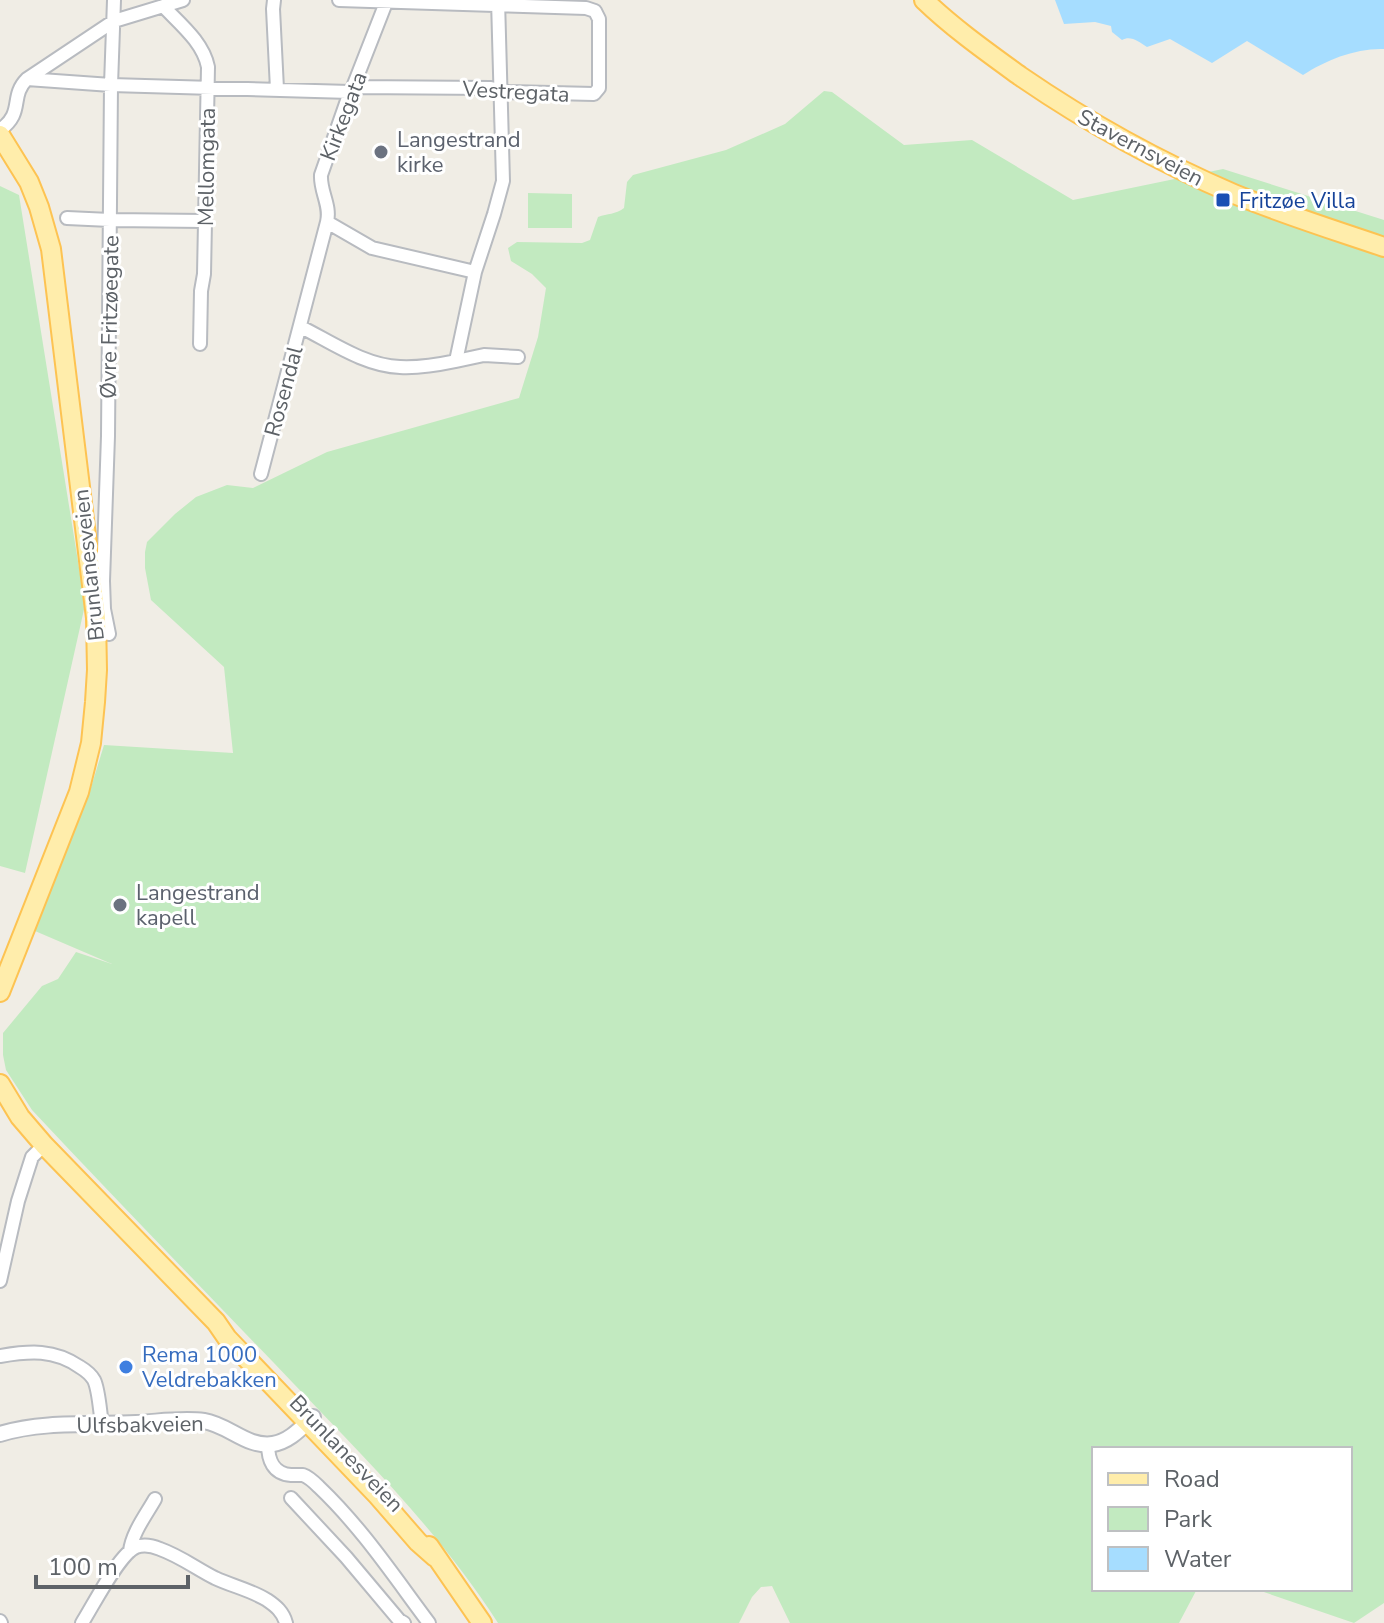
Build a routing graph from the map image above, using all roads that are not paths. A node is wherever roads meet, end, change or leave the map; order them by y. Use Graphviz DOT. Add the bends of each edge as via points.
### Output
graph roads {
  1 [pos="114,0"];
  2 [pos="183,0"];
  3 [pos="274,0"];
  4 [pos="339,0"];
  5 [pos="924,0"];
  6 [pos="387,1"];
  7 [pos="498,3"];
  8 [pos="163,6"];
  9 [pos="114,21"];
  10 [pos="27,79"];
  11 [pos="111,85"];
  12 [pos="208,88"];
  13 [pos="277,89"];
  14 [pos="352,90"];
  15 [pos="501,91"];
  16 [pos="0,132"];
  17 [pos="67,218"];
  18 [pos="110,220"];
  19 [pos="205,221"];
  20 [pos="327,222"];
  21 [pos="1384,247"];
  22 [pos="475,272"];
  23 [pos="301,327"];
  24 [pos="200,344"];
  25 [pos="518,357"];
  26 [pos="456,361"];
  27 [pos="261,474"];
  28 [pos="109,634"];
  29 [pos="0,992"];
  30 [pos="0,1084"];
  31 [pos="44,1145"];
  32 [pos="0,1281"];
  33 [pos="0,1356"];
  34 [pos="310,1420"];
  35 [pos="102,1424"];
  36 [pos="0,1434"];
  37 [pos="268,1444"];
  38 [pos="291,1498"];
  39 [pos="155,1499"];
  40 [pos="130,1551"];
  41 [pos="424,1621"];
  42 [pos="82,1623"];
  43 [pos="286,1623"];
  44 [pos="404,1623"];
  45 [pos="482,1623"];
  1 -- 9 [label="street, Øvre Fritzøegate"];
  2 -- 8 [label="street"];
  3 -- 13 [label="street"];
  4 -- 6 [label="street"];
  5 -- 21 [label="main road, Stavernsveien" via="1034,86 1145,152 1257,203"];
  6 -- 7 [label="street"];
  6 -- 14 [label="street, Kirkegata"];
  7 -- 15 [label="street"];
  7 -- 15 [label="street, Vestregata" via="586,8 599,19 596,93"];
  8 -- 9 [label="street"];
  8 -- 12 [label="street, Mellomgata" via="203,51"];
  9 -- 10 [label="street"];
  9 -- 11 [label="street, Øvre Fritzøegate"];
  10 -- 11 [label="street, Vestregata"];
  10 -- 16 [label="street" via="18,90 14,117"];
  11 -- 12 [label="street, Vestregata"];
  11 -- 18 [label="street, Øvre Fritzøegate"];
  12 -- 13 [label="street, Vestregata"];
  12 -- 19 [label="street, Mellomgata"];
  13 -- 14 [label="street, Vestregata"];
  14 -- 15 [label="street, Vestregata"];
  14 -- 20 [label="street, Kirkegata" via="321,175"];
  15 -- 22 [label="street" via="503,181"];
  16 -- 29 [label="main road, Brunlanesveien" via="29,182 51,249 97,644 88,760"];
  17 -- 18 [label="street"];
  18 -- 19 [label="street"];
  18 -- 28 [label="street, Øvre Fritzøegate" via="103,581"];
  19 -- 24 [label="street, Mellomgata"];
  20 -- 22 [label="street" via="372,248"];
  20 -- 23 [label="street, Kirkegata"];
  22 -- 26 [label="street"];
  23 -- 26 [label="street, Rosendal" via="363,359 396,368"];
  23 -- 27 [label="street, Rosendal"];
  25 -- 26 [label="street, Rosendal" via="484,355"];
  30 -- 31 [label="main road, Brunlanesveien"];
  31 -- 32 [label="street" via="32,1157 20,1192"];
  31 -- 34 [label="main road, Brunlanesveien"];
  33 -- 35 [label="street" via="52,1353 85,1370 94,1381"];
  34 -- 37 [label="street" via="283,1442"];
  34 -- 45 [label="main road, Brunlanesveien" via="435,1557"];
  35 -- 36 [label="street, Ulfsbakveien"];
  35 -- 37 [label="street, Ulfsbakveien" via="201,1420 249,1442"];
  37 -- 41 [label="street" via="276,1470 303,1475 318,1486 378,1553"];
  38 -- 44 [label="street"];
  39 -- 40 [label="street"];
  40 -- 42 [label="street"];
  40 -- 43 [label="street" via="143,1546 162,1549 266,1599 279,1608"];
}
